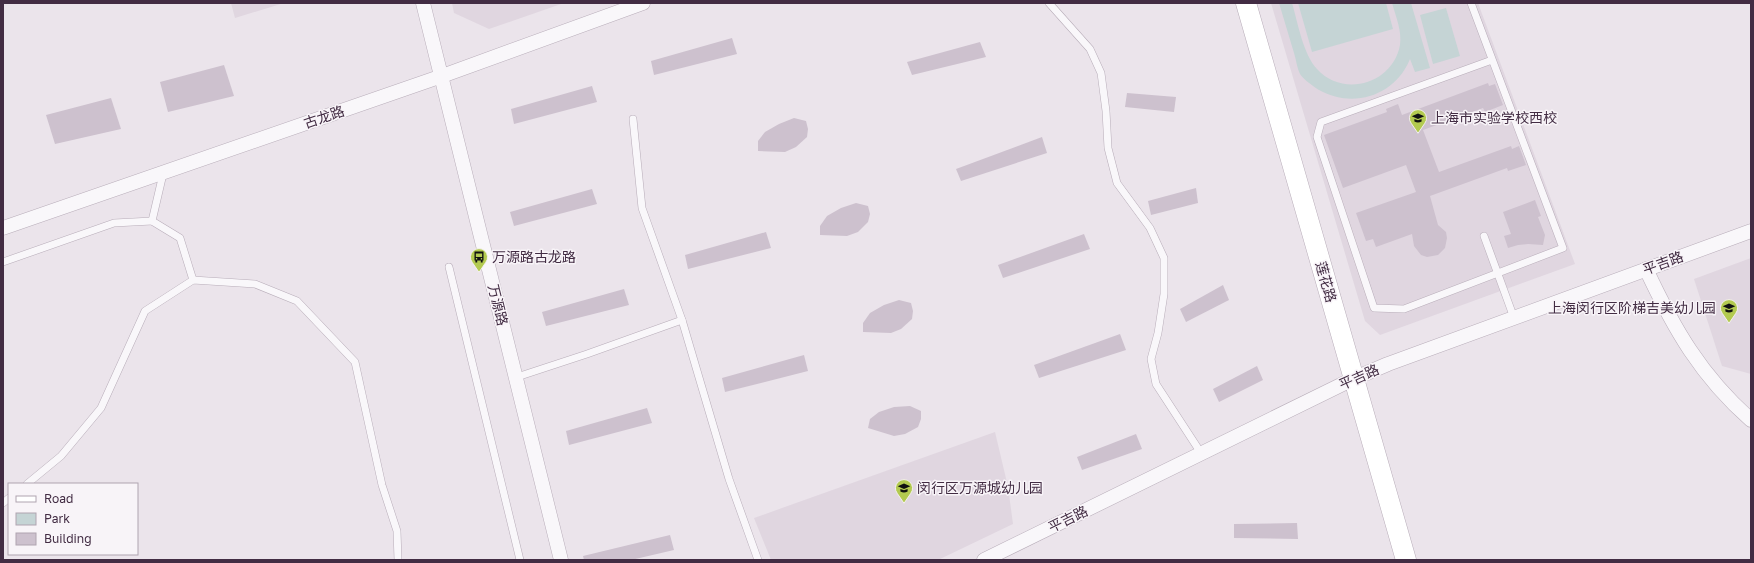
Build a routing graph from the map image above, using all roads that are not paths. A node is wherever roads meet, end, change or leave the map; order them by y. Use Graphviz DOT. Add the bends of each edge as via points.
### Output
graph roads {
  1 [pos="423,3"];
  2 [pos="643,3"];
  3 [pos="1049,3"];
  4 [pos="1246,3"];
  5 [pos="1471,3"];
  6 [pos="1492,60"];
  7 [pos="442,76"];
  8 [pos="633,119"];
  9 [pos="163,174"];
  10 [pos="152,221"];
  11 [pos="3,228"];
  12 [pos="1751,231"];
  13 [pos="1484,236"];
  14 [pos="3,262"];
  15 [pos="449,267"];
  16 [pos="1646,269"];
  17 [pos="1498,273"];
  18 [pos="193,280"];
  19 [pos="1514,318"];
  20 [pos="682,320"];
  21 [pos="517,376"];
  22 [pos="1353,379"];
  23 [pos="1751,420"];
  24 [pos="1201,453"];
  25 [pos="27,483"];
  26 [pos="398,560"];
  27 [pos="520,560"];
  28 [pos="561,560"];
  29 [pos="758,560"];
  30 [pos="984,560"];
  31 [pos="1406,560"];
  1 -- 7 [label="street, 万源路"];
  2 -- 7 [label="street, 古龙路"];
  3 -- 24 [label="lane" via="1090,49 1101,73 1108,148 1116,182 1150,228 1164,258 1164,294 1151,359 1156,384"];
  4 -- 22 [label="main road, 莲花路"];
  5 -- 6 [label="lane"];
  6 -- 17 [label="lane" via="1563,248"];
  6 -- 17 [label="lane" via="1321,122 1317,137 1374,308 1404,309"];
  7 -- 9 [label="street, 古龙路"];
  7 -- 21 [label="street, 万源路"];
  8 -- 20 [label="lane" via="642,208"];
  9 -- 10 [label="lane"];
  9 -- 11 [label="street, 古龙路"];
  10 -- 14 [label="lane" via="114,223"];
  10 -- 18 [label="lane" via="180,238"];
  12 -- 16 [label="street, 平吉路"];
  13 -- 17 [label="lane"];
  15 -- 27 [label="lane"];
  16 -- 19 [label="street, 平吉路"];
  16 -- 23 [label="street" via="1678,333 1696,360 1720,390"];
  17 -- 19 [label="lane"];
  18 -- 25 [label="lane" via="145,311 101,408 61,456"];
  18 -- 26 [label="lane" via="255,284 297,301 355,362 382,485 397,531"];
  19 -- 22 [label="street, 平吉路"];
  20 -- 21 [label="lane"];
  20 -- 29 [label="lane" via="729,479"];
  21 -- 28 [label="street, 万源路"];
  22 -- 24 [label="street, 平吉路"];
  22 -- 31 [label="main road, 莲花路"];
  24 -- 30 [label="street, 平吉路"];
}
